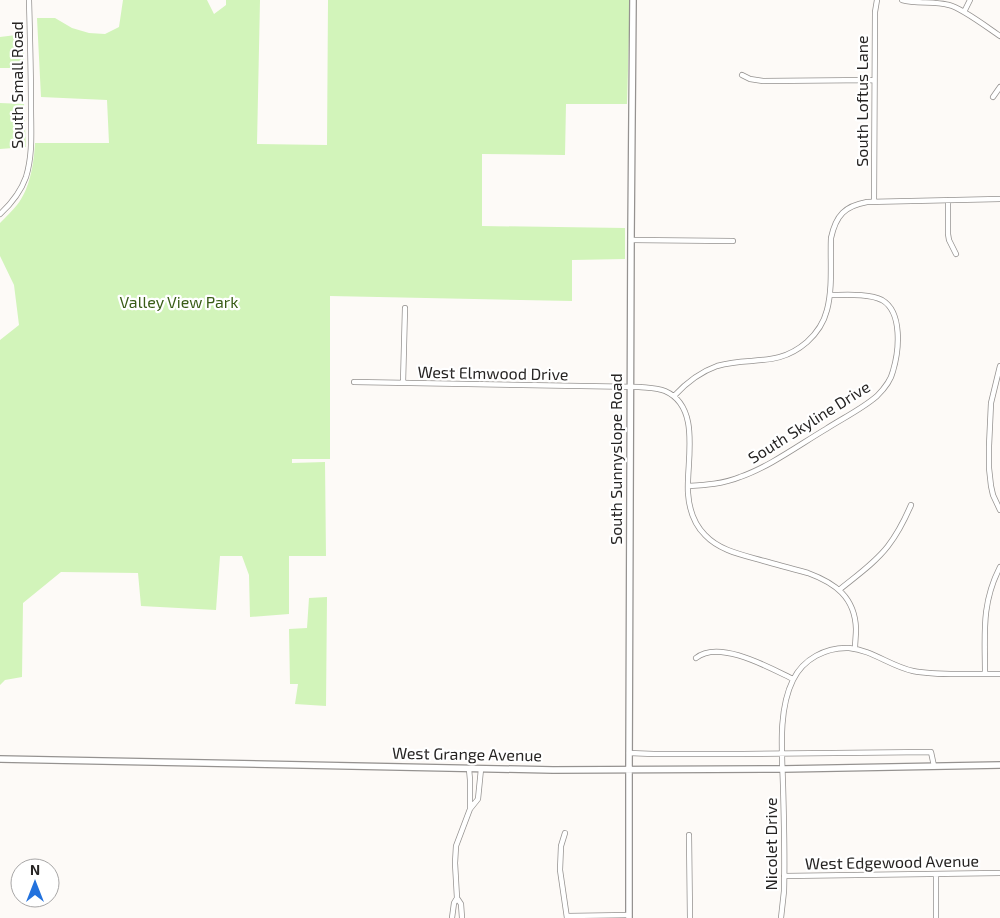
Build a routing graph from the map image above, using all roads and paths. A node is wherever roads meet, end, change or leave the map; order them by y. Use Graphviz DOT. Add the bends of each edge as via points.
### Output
graph roads {
  1 [pos="29,0"];
  2 [pos="633,0"];
  3 [pos="877,0"];
  4 [pos="902,0"];
  5 [pos="970,0"];
  6 [pos="964,12"];
  7 [pos="1000,36"];
  8 [pos="742,75"];
  9 [pos="874,80"];
  10 [pos="1000,87"];
  11 [pos="992,97"];
  12 [pos="1000,199"];
  13 [pos="948,200"];
  14 [pos="874,202"];
  15 [pos="0,214"];
  16 [pos="631,240"];
  17 [pos="732,241"];
  18 [pos="956,254"];
  19 [pos="830,295"];
  20 [pos="404,308"];
  21 [pos="1000,366"];
  22 [pos="354,382"];
  23 [pos="404,384"];
  24 [pos="630,387"];
  25 [pos="674,396"];
  26 [pos="688,486"];
  27 [pos="911,505"];
  28 [pos="1000,510"];
  29 [pos="1000,567"];
  30 [pos="839,590"];
  31 [pos="855,649"];
  32 [pos="696,658"];
  33 [pos="985,674"];
  34 [pos="1000,674"];
  35 [pos="793,679"];
  36 [pos="629,753"];
  37 [pos="783,753"];
  38 [pos="0,759"];
  39 [pos="1000,765"];
  40 [pos="934,766"];
  41 [pos="469,769"];
  42 [pos="481,769"];
  43 [pos="629,769"];
  44 [pos="783,769"];
  45 [pos="470,809"];
  46 [pos="565,833"];
  47 [pos="689,835"];
  48 [pos="1000,873"];
  49 [pos="936,874"];
  50 [pos="784,876"];
  51 [pos="457,898"];
  52 [pos="567,917"];
  53 [pos="629,917"];
  54 [pos="452,918"];
  55 [pos="462,918"];
  56 [pos="690,918"];
  57 [pos="781,918"];
  58 [pos="936,918"];
  1 -- 15 [label="street, South Small Road" via="31,148 26,178 12,202"];
  2 -- 16 [label="street, South Sunnyslope Road"];
  3 -- 9 [label="street, South Loftus Lane"];
  4 -- 6 [label="street" via="948,4"];
  5 -- 6 [label="street"];
  6 -- 7 [label="street"];
  8 -- 9 [label="street" via="763,81"];
  9 -- 14 [label="street, South Loftus Lane"];
  10 -- 11 [label="street"];
  12 -- 13 [label="street"];
  13 -- 14 [label="street"];
  13 -- 18 [label="street" via="948,234"];
  14 -- 19 [label="street" via="849,207 836,220 831,238"];
  16 -- 17 [label="street"];
  16 -- 24 [label="street, South Sunnyslope Road"];
  19 -- 25 [label="street" via="819,329 802,347 778,358 711,368"];
  19 -- 26 [label="street, South Skyline Drive" via="878,298 890,307 897,327 897,356 893,372 882,391 865,405 742,477"];
  20 -- 23 [label="street"];
  21 -- 28 [label="street" via="991,403 988,446 990,486"];
  22 -- 23 [label="street, West Elmwood Drive"];
  23 -- 24 [label="street, West Elmwood Drive"];
  24 -- 25 [label="street, West Elmwood Drive" via="659,389"];
  24 -- 36 [label="street, South Sunnyslope Road"];
  25 -- 26 [label="street" via="688,420"];
  26 -- 30 [label="street" via="694,519 709,539 738,554 821,578"];
  27 -- 30 [label="street" via="889,545"];
  29 -- 33 [label="street" via="986,606"];
  30 -- 31 [label="street" via="853,612"];
  31 -- 33 [label="street" via="912,671"];
  31 -- 35 [label="street" via="836,648 814,656"];
  32 -- 35 [label="street" via="710,652 733,654"];
  33 -- 34 [label="street"];
  35 -- 37 [label="street, Nicolet Drive" via="786,701"];
  36 -- 37 [label="street"];
  36 -- 43 [label="street, South Sunnyslope Road"];
  37 -- 40 [label="street" via="931,752"];
  37 -- 44 [label="street, Nicolet Drive"];
  38 -- 41 [label="street, West Grange Avenue"];
  39 -- 40 [label="street, West Grange Avenue"];
  40 -- 44 [label="street, West Grange Avenue"];
  41 -- 42 [label="street, West Grange Avenue"];
  41 -- 45 [label="street"];
  42 -- 43 [label="street, West Grange Avenue"];
  42 -- 45 [label="street" via="478,799"];
  43 -- 44 [label="street, West Grange Avenue"];
  43 -- 53 [label="street, South Sunnyslope Road"];
  44 -- 50 [label="street, Nicolet Drive"];
  45 -- 51 [label="street" via="456,846"];
  46 -- 52 [label="street" via="560,870"];
  47 -- 56 [label="street"];
  48 -- 49 [label="street, West Edgewood Avenue"];
  49 -- 50 [label="street, West Edgewood Avenue"];
  49 -- 58 [label="street"];
  50 -- 57 [label="street, Nicolet Drive"];
  51 -- 54 [label="street"];
  51 -- 55 [label="street"];
  52 -- 53 [label="street"];
}
